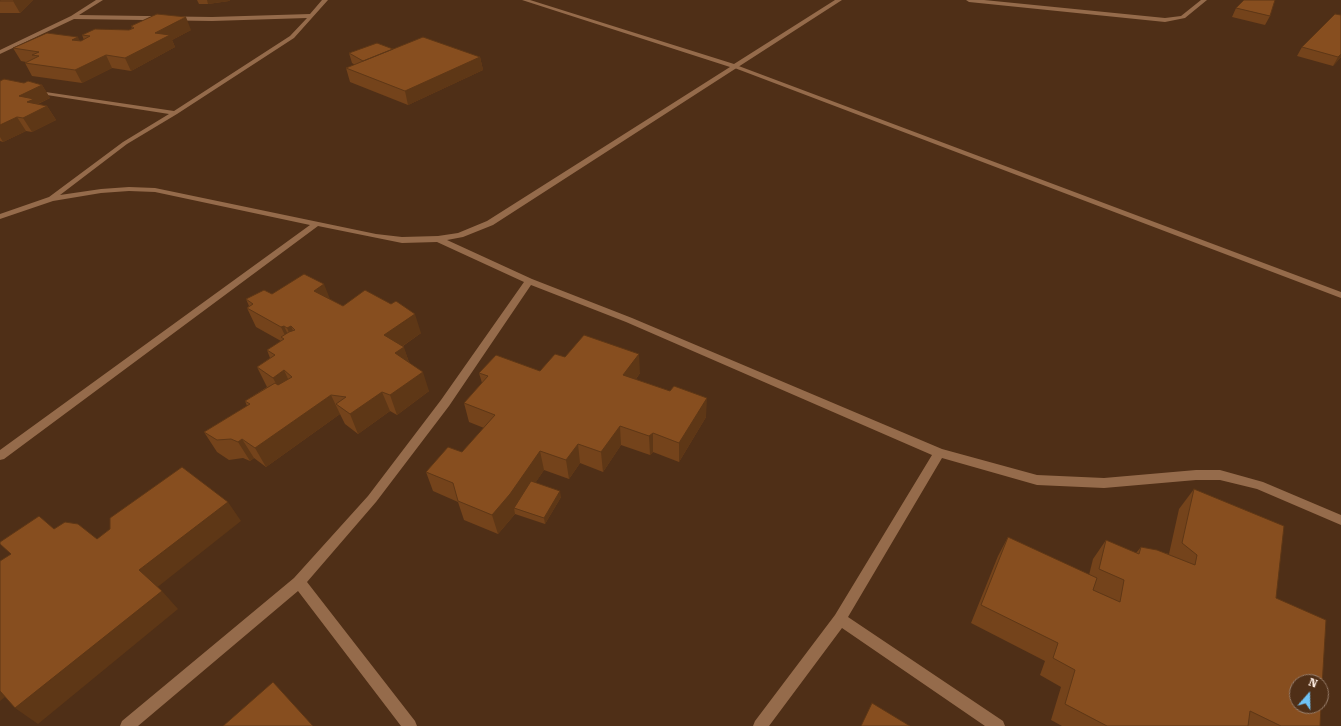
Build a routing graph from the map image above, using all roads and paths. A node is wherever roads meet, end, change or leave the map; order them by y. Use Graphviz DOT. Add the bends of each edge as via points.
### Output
graph roads {
  1 [pos="100,0"];
  2 [pos="325,0"];
  3 [pos="525,0"];
  4 [pos="839,0"];
  5 [pos="969,0"];
  6 [pos="1204,0"];
  7 [pos="312,16"];
  8 [pos="73,17"];
  9 [pos="0,52"];
  10 [pos="734,66"];
  11 [pos="30,90"];
  12 [pos="175,113"];
  13 [pos="51,198"];
  14 [pos="0,217"];
  15 [pos="317,223"];
  16 [pos="438,239"];
  17 [pos="529,281"];
  18 [pos="1341,295"];
  19 [pos="939,453"];
  20 [pos="0,456"];
  21 [pos="1341,520"];
  22 [pos="299,582"];
  23 [pos="840,619"];
  24 [pos="127,726"];
  25 [pos="410,726"];
  26 [pos="760,726"];
  27 [pos="998,726"];
  1 -- 8 [label="street"];
  2 -- 7 [label="street"];
  3 -- 10 [label="street"];
  4 -- 10 [label="street"];
  5 -- 6 [label="street" via="1165,20 1183,17"];
  7 -- 8 [label="street" via="212,19"];
  7 -- 12 [label="street" via="292,37"];
  8 -- 9 [label="street"];
  10 -- 16 [label="street" via="490,223"];
  10 -- 18 [label="street"];
  11 -- 12 [label="street"];
  12 -- 13 [label="street" via="124,143"];
  13 -- 14 [label="street"];
  13 -- 15 [label="street" via="101,191 155,190"];
  15 -- 16 [label="street" via="402,240"];
  15 -- 20 [label="street"];
  16 -- 17 [label="street"];
  17 -- 19 [label="street" via="629,320"];
  17 -- 22 [label="street" via="445,403 372,499"];
  19 -- 21 [label="street" via="1037,480 1104,483 1220,475 1259,485"];
  19 -- 23 [label="street"];
  22 -- 24 [label="street"];
  22 -- 25 [label="street"];
  23 -- 26 [label="street"];
  23 -- 27 [label="street"];
}
